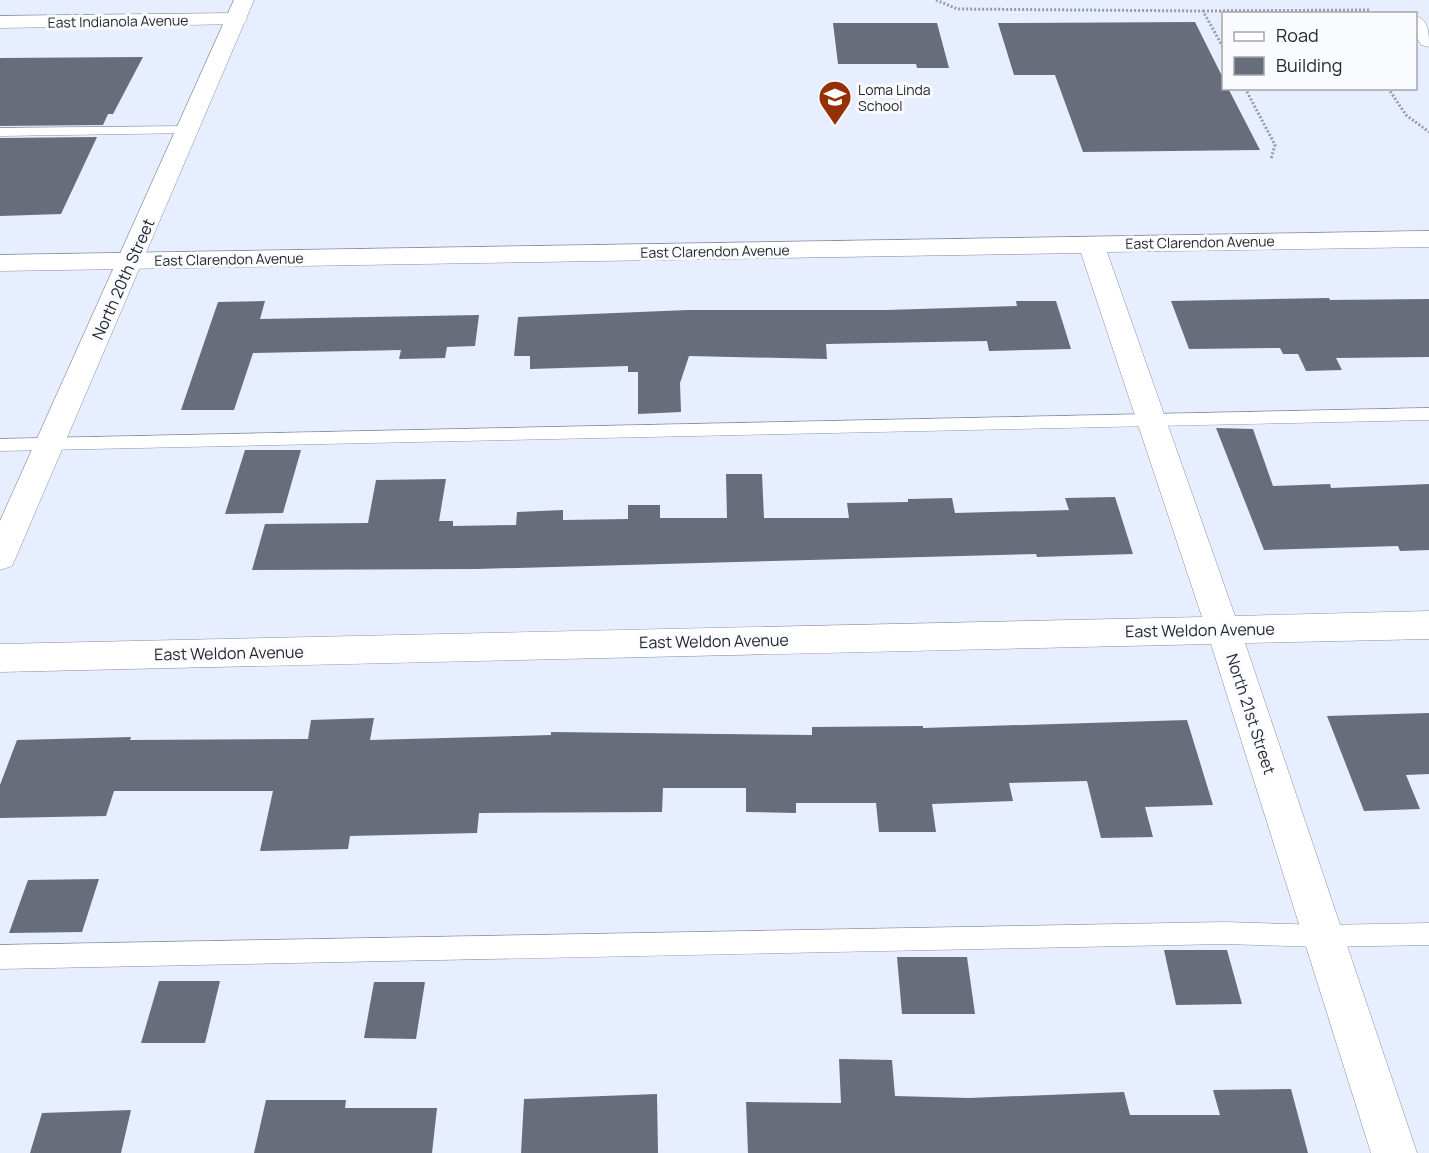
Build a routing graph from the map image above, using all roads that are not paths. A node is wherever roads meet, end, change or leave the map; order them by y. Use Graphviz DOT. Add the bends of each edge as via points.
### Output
graph roads {
  1 [pos="240,10"];
  2 [pos="0,22"];
  3 [pos="1417,24"];
  4 [pos="1429,40"];
  5 [pos="188,130"];
  6 [pos="0,132"];
  7 [pos="1429,239"];
  8 [pos="1091,243"];
  9 [pos="131,260"];
  10 [pos="0,262"];
  11 [pos="1429,414"];
  12 [pos="1151,419"];
  13 [pos="49,444"];
  14 [pos="0,445"];
  15 [pos="0,557"];
  16 [pos="1429,625"];
  17 [pos="1223,629"];
  18 [pos="0,658"];
  19 [pos="1429,934"];
  20 [pos="1322,936"];
  21 [pos="0,957"];
  22 [pos="1394,1153"];
  1 -- 2 [label="street, East Indianola Avenue"];
  1 -- 5 [label="street, North 20th Street"];
  3 -- 4 [label="street"];
  5 -- 6 [label="lane"];
  5 -- 9 [label="street, North 20th Street"];
  7 -- 8 [label="street, East Clarendon Avenue"];
  8 -- 9 [label="street, East Clarendon Avenue"];
  8 -- 12 [label="street, North 21st Street"];
  9 -- 10 [label="street, East Clarendon Avenue"];
  9 -- 13 [label="street, North 20th Street"];
  11 -- 12 [label="lane"];
  12 -- 13 [label="lane"];
  12 -- 17 [label="street, North 21st Street"];
  13 -- 14 [label="lane"];
  13 -- 15 [label="street, North 20th Street"];
  16 -- 17 [label="street, East Weldon Avenue"];
  17 -- 18 [label="street, East Weldon Avenue"];
  17 -- 20 [label="street, North 21st Street"];
  19 -- 20 [label="lane"];
  20 -- 21 [label="lane" via="1225,933"];
  20 -- 22 [label="street, North 21st Street"];
}
